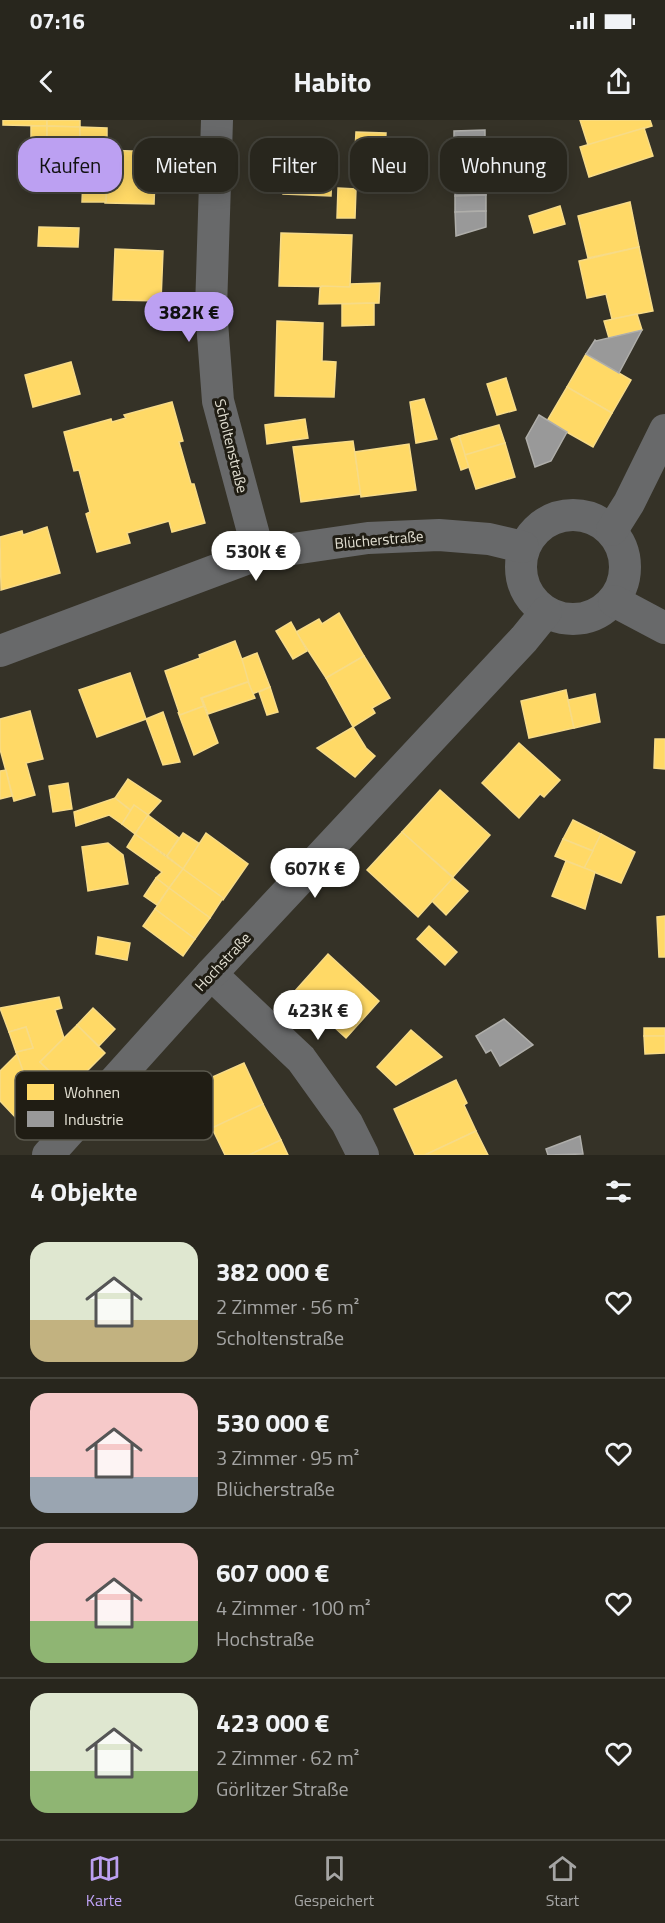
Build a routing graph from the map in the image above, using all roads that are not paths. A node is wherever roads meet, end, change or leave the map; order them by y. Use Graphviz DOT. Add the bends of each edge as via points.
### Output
graph roads {
  1 [pos="217,120"];
  2 [pos="665,430"];
  3 [pos="612,530"];
  4 [pos="523,547"];
  5 [pos="259,554"];
  6 [pos="614,601"];
  7 [pos="546,612"];
  8 [pos="665,628"];
  9 [pos="0,651"];
  10 [pos="211,974"];
  11 [pos="124,1071"];
  12 [pos="62,1140"];
  13 [pos="48,1155"];
  14 [pos="363,1155"];
  1 -- 5 [label="street, Scholtenstraße" via="211,309 218,401"];
  2 -- 3 [label="street"];
  3 -- 4 [label="street" via="589,516 562,514 540,525"];
  3 -- 6 [label="street" via="625,556 624,580"];
  4 -- 5 [label="street, Blücherstraße" via="489,539 439,535 368,538"];
  4 -- 7 [label="street" via="520,572 528,596"];
  5 -- 9 [label="street, Blücherstraße"];
  6 -- 7 [label="street" via="598,613 577,619"];
  6 -- 8 [label="street"];
  7 -- 10 [label="street, Hochstraße"];
  10 -- 11 [label="street, Hochstraße"];
  10 -- 14 [label="street" via="301,1059 347,1123"];
  12 -- 13 [label="street, Hochstraße"];
}
